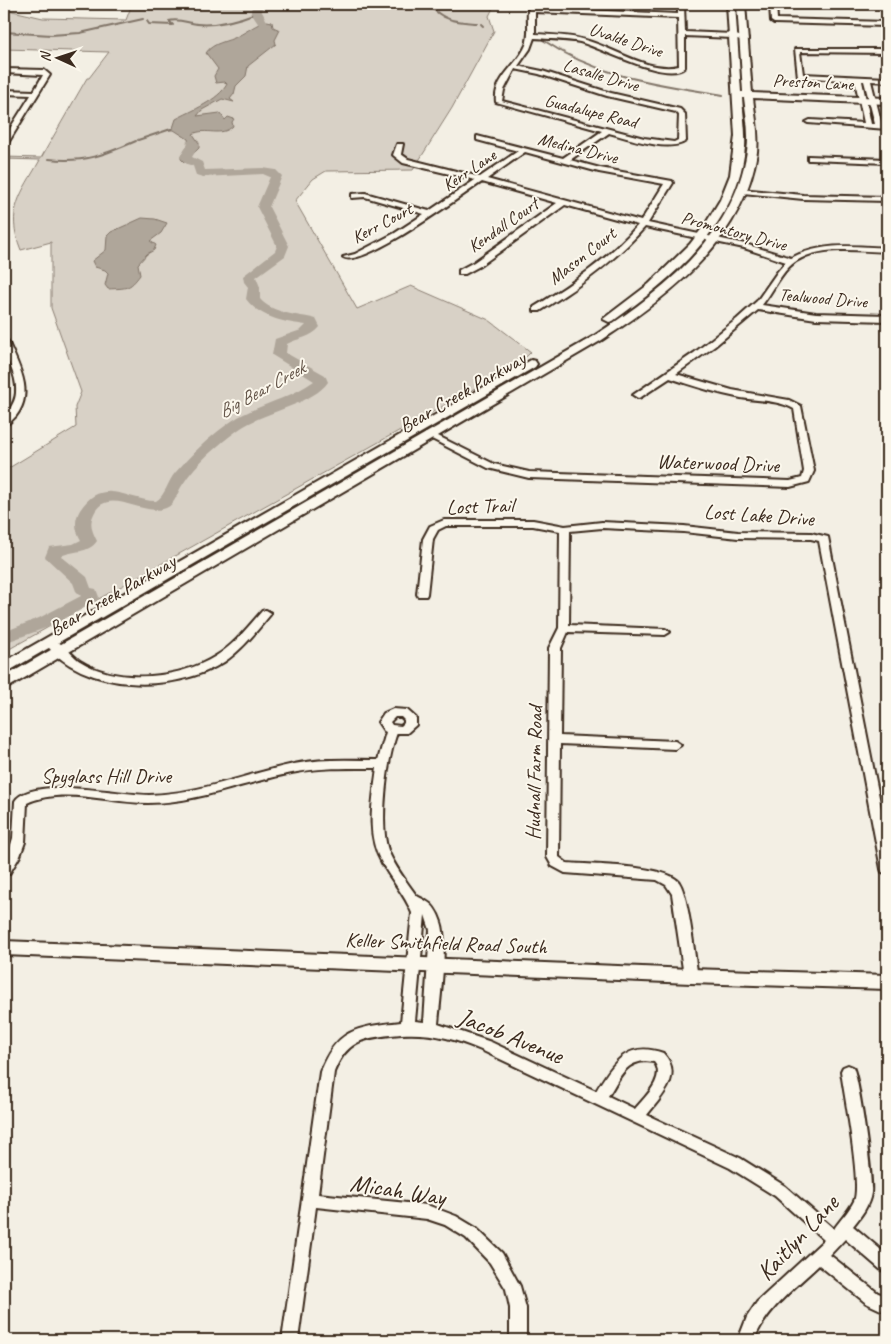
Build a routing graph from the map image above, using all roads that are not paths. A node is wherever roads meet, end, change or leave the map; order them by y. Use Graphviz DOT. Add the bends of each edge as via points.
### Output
graph roads {
  1 [pos="681,4"];
  2 [pos="731,4"];
  3 [pos="742,4"];
  4 [pos="773,4"];
  5 [pos="532,7"];
  6 [pos="682,16"];
  7 [pos="887,24"];
  8 [pos="533,36"];
  9 [pos="682,36"];
  10 [pos="733,38"];
  11 [pos="745,39"];
  12 [pos="887,51"];
  13 [pos="513,67"];
  14 [pos="4,71"];
  15 [pos="858,79"];
  16 [pos="867,80"];
  17 [pos="887,80"];
  18 [pos="4,92"];
  19 [pos="34,93"];
  20 [pos="737,94"];
  21 [pos="748,95"];
  22 [pos="862,100"];
  23 [pos="872,100"];
  24 [pos="887,101"];
  25 [pos="810,122"];
  26 [pos="868,126"];
  27 [pos="883,127"];
  28 [pos="607,131"];
  29 [pos="480,138"];
  30 [pos="4,143"];
  31 [pos="677,144"];
  32 [pos="400,146"];
  33 [pos="524,150"];
  34 [pos="811,158"];
  35 [pos="564,161"];
  36 [pos="887,161"];
  37 [pos="478,181"];
  38 [pos="669,183"];
  39 [pos="742,191"];
  40 [pos="355,196"];
  41 [pos="887,199"];
  42 [pos="560,204"];
  43 [pos="431,214"];
  44 [pos="642,226"];
  45 [pos="705,240"];
  46 [pos="887,250"];
  47 [pos="347,258"];
  48 [pos="791,261"];
  49 [pos="462,272"];
  50 [pos="756,307"];
  51 [pos="537,309"];
  52 [pos="887,318"];
  53 [pos="4,341"];
  54 [pos="669,374"];
  55 [pos="638,395"];
  56 [pos="4,423"];
  57 [pos="429,435"];
  58 [pos="565,529"];
  59 [pos="422,594"];
  60 [pos="266,612"];
  61 [pos="564,628"];
  62 [pos="665,632"];
  63 [pos="55,646"];
  64 [pos="4,668"];
  65 [pos="4,683"];
  66 [pos="393,730"];
  67 [pos="555,740"];
  68 [pos="675,745"];
  69 [pos="383,764"];
  70 [pos="887,869"];
  71 [pos="4,872"];
  72 [pos="415,901"];
  73 [pos="4,948"];
  74 [pos="412,964"];
  75 [pos="436,965"];
  76 [pos="691,976"];
  77 [pos="887,982"];
  78 [pos="407,1027"];
  79 [pos="430,1028"];
  80 [pos="848,1071"];
  81 [pos="599,1098"];
  82 [pos="638,1116"];
  83 [pos="310,1200"];
  84 [pos="839,1234"];
  85 [pos="819,1255"];
  86 [pos="887,1265"];
  87 [pos="887,1300"];
  88 [pos="290,1340"];
  89 [pos="518,1340"];
  90 [pos="746,1340"];
  1 -- 6 [label="street"];
  2 -- 10 [label="main road, Bear Creek Parkway"];
  3 -- 11 [label="main road, Bear Creek Parkway"];
  4 -- 7 [label="street" via="774,21"];
  5 -- 6 [label="street"];
  5 -- 8 [label="street"];
  6 -- 9 [label="street"];
  8 -- 9 [label="street, Uvalde Drive" via="576,39 637,61 679,69 682,67"];
  8 -- 13 [label="street"];
  9 -- 10 [label="street"];
  10 -- 11 [label="street"];
  10 -- 20 [label="main road, Bear Creek Parkway"];
  11 -- 21 [label="main road, Bear Creek Parkway"];
  12 -- 15 [label="street" via="797,50 800,76"];
  13 -- 28 [label="street, Guadalupe Road" via="498,97 499,102"];
  13 -- 31 [label="street, Lasalle Drive" via="540,72 609,96 681,111 682,141"];
  14 -- 19 [label="street" via="47,73"];
  15 -- 16 [label="street"];
  15 -- 22 [label="street"];
  16 -- 17 [label="street"];
  16 -- 23 [label="street"];
  18 -- 19 [label="street"];
  19 -- 30 [label="street"];
  20 -- 21 [label="main road, Preston Lane"];
  20 -- 45 [label="main road, Bear Creek Parkway" via="740,143 734,177"];
  21 -- 22 [label="main road, Preston Lane"];
  21 -- 39 [label="main road, Bear Creek Parkway" via="752,150"];
  22 -- 23 [label="main road, Preston Lane"];
  22 -- 26 [label="street"];
  23 -- 24 [label="main road, Preston Lane"];
  23 -- 27 [label="street"];
  25 -- 26 [label="street"];
  26 -- 27 [label="street"];
  28 -- 31 [label="street, Guadalupe Road"];
  28 -- 35 [label="street"];
  29 -- 33 [label="street, Medina Drive"];
  32 -- 37 [label="street, Promontory Drive" via="399,158"];
  33 -- 35 [label="street, Medina Drive"];
  33 -- 37 [label="street, Kerr Lane"];
  34 -- 36 [label="street"];
  35 -- 38 [label="street, Medina Drive"];
  37 -- 42 [label="street, Promontory Drive"];
  37 -- 43 [label="street, Kerr Lane"];
  38 -- 44 [label="street, Mason Court"];
  39 -- 41 [label="street" via="803,197"];
  39 -- 45 [label="main road, Bear Creek Parkway" via="730,216"];
  40 -- 43 [label="street" via="365,195"];
  42 -- 44 [label="street, Promontory Drive"];
  42 -- 49 [label="street, Kendall Court"];
  43 -- 47 [label="street, Kerr Court" via="398,235"];
  44 -- 45 [label="street, Promontory Drive"];
  44 -- 51 [label="street, Mason Court" via="593,271"];
  45 -- 48 [label="street, Promontory Drive" via="743,248 776,261"];
  45 -- 57 [label="main road, Bear Creek Parkway" via="668,287 628,318"];
  45 -- 63 [label="main road, Bear Creek Parkway" via="609,319"];
  46 -- 48 [label="street" via="818,250"];
  48 -- 50 [label="street"];
  50 -- 52 [label="street, Tealwood Drive" via="816,316"];
  50 -- 54 [label="street" via="708,348"];
  53 -- 56 [label="street" via="22,394 19,406"];
  54 -- 55 [label="street"];
  54 -- 57 [label="street, Waterwood Drive" via="711,388 795,406 800,413 807,462 806,480 790,484 529,475 491,466"];
  57 -- 63 [label="main road, Bear Creek Parkway"];
  58 -- 59 [label="street, Lost Trail" via="533,523 444,522 434,528 428,539"];
  58 -- 61 [label="street, Hudnall Farm Road"];
  58 -- 70 [label="street, Lost Lake Drive" via="602,525 824,539"];
  60 -- 63 [label="street" via="221,658 201,669 165,680 119,679 86,669"];
  61 -- 62 [label="street"];
  61 -- 67 [label="street, Hudnall Farm Road" via="554,648"];
  63 -- 64 [label="main road, Bear Creek Parkway"];
  63 -- 65 [label="main road, Bear Creek Parkway"];
  66 -- 69 [label="street" via="385,747"];
  67 -- 68 [label="street"];
  67 -- 76 [label="street, Hudnall Farm Road" via="553,857 556,863 565,868 668,878 676,886 678,894"];
  69 -- 71 [label="street, Spyglass Hill Drive" via="303,766 200,794 175,797 130,798 67,792 29,796 22,801 18,816 19,840"];
  69 -- 72 [label="street" via="376,816 378,833 386,859"];
  72 -- 74 [label="street" via="419,913"];
  72 -- 75 [label="street" via="433,914 437,930"];
  73 -- 74 [label="main road, Keller Smithfield Road South"];
  74 -- 75 [label="main road, Keller Smithfield Road South"];
  74 -- 78 [label="street"];
  75 -- 76 [label="main road, Keller Smithfield Road South"];
  75 -- 79 [label="street"];
  76 -- 77 [label="main road, Keller Smithfield Road South"];
  78 -- 79 [label="street, Jacob Avenue"];
  78 -- 83 [label="street, Jacob Avenue" via="368,1031 351,1037 332,1058 327,1072"];
  79 -- 81 [label="street, Jacob Avenue" via="476,1041"];
  80 -- 84 [label="street, Kaitlyn Lane" via="864,1191 862,1203"];
  81 -- 82 [label="street, Jacob Avenue"];
  81 -- 82 [label="street" via="628,1057 637,1054 658,1057 666,1069 665,1075"];
  82 -- 84 [label="street, Jacob Avenue" via="735,1163"];
  83 -- 88 [label="street, Jacob Avenue"];
  83 -- 89 [label="street, Micah Way" via="427,1212 470,1231 487,1246 510,1281 518,1309"];
  84 -- 85 [label="street, Kaitlyn Lane"];
  84 -- 86 [label="street, Jacob Avenue"];
  85 -- 87 [label="street" via="872,1298 880,1302"];
  85 -- 90 [label="street, Kaitlyn Lane" via="763,1307"];
}
